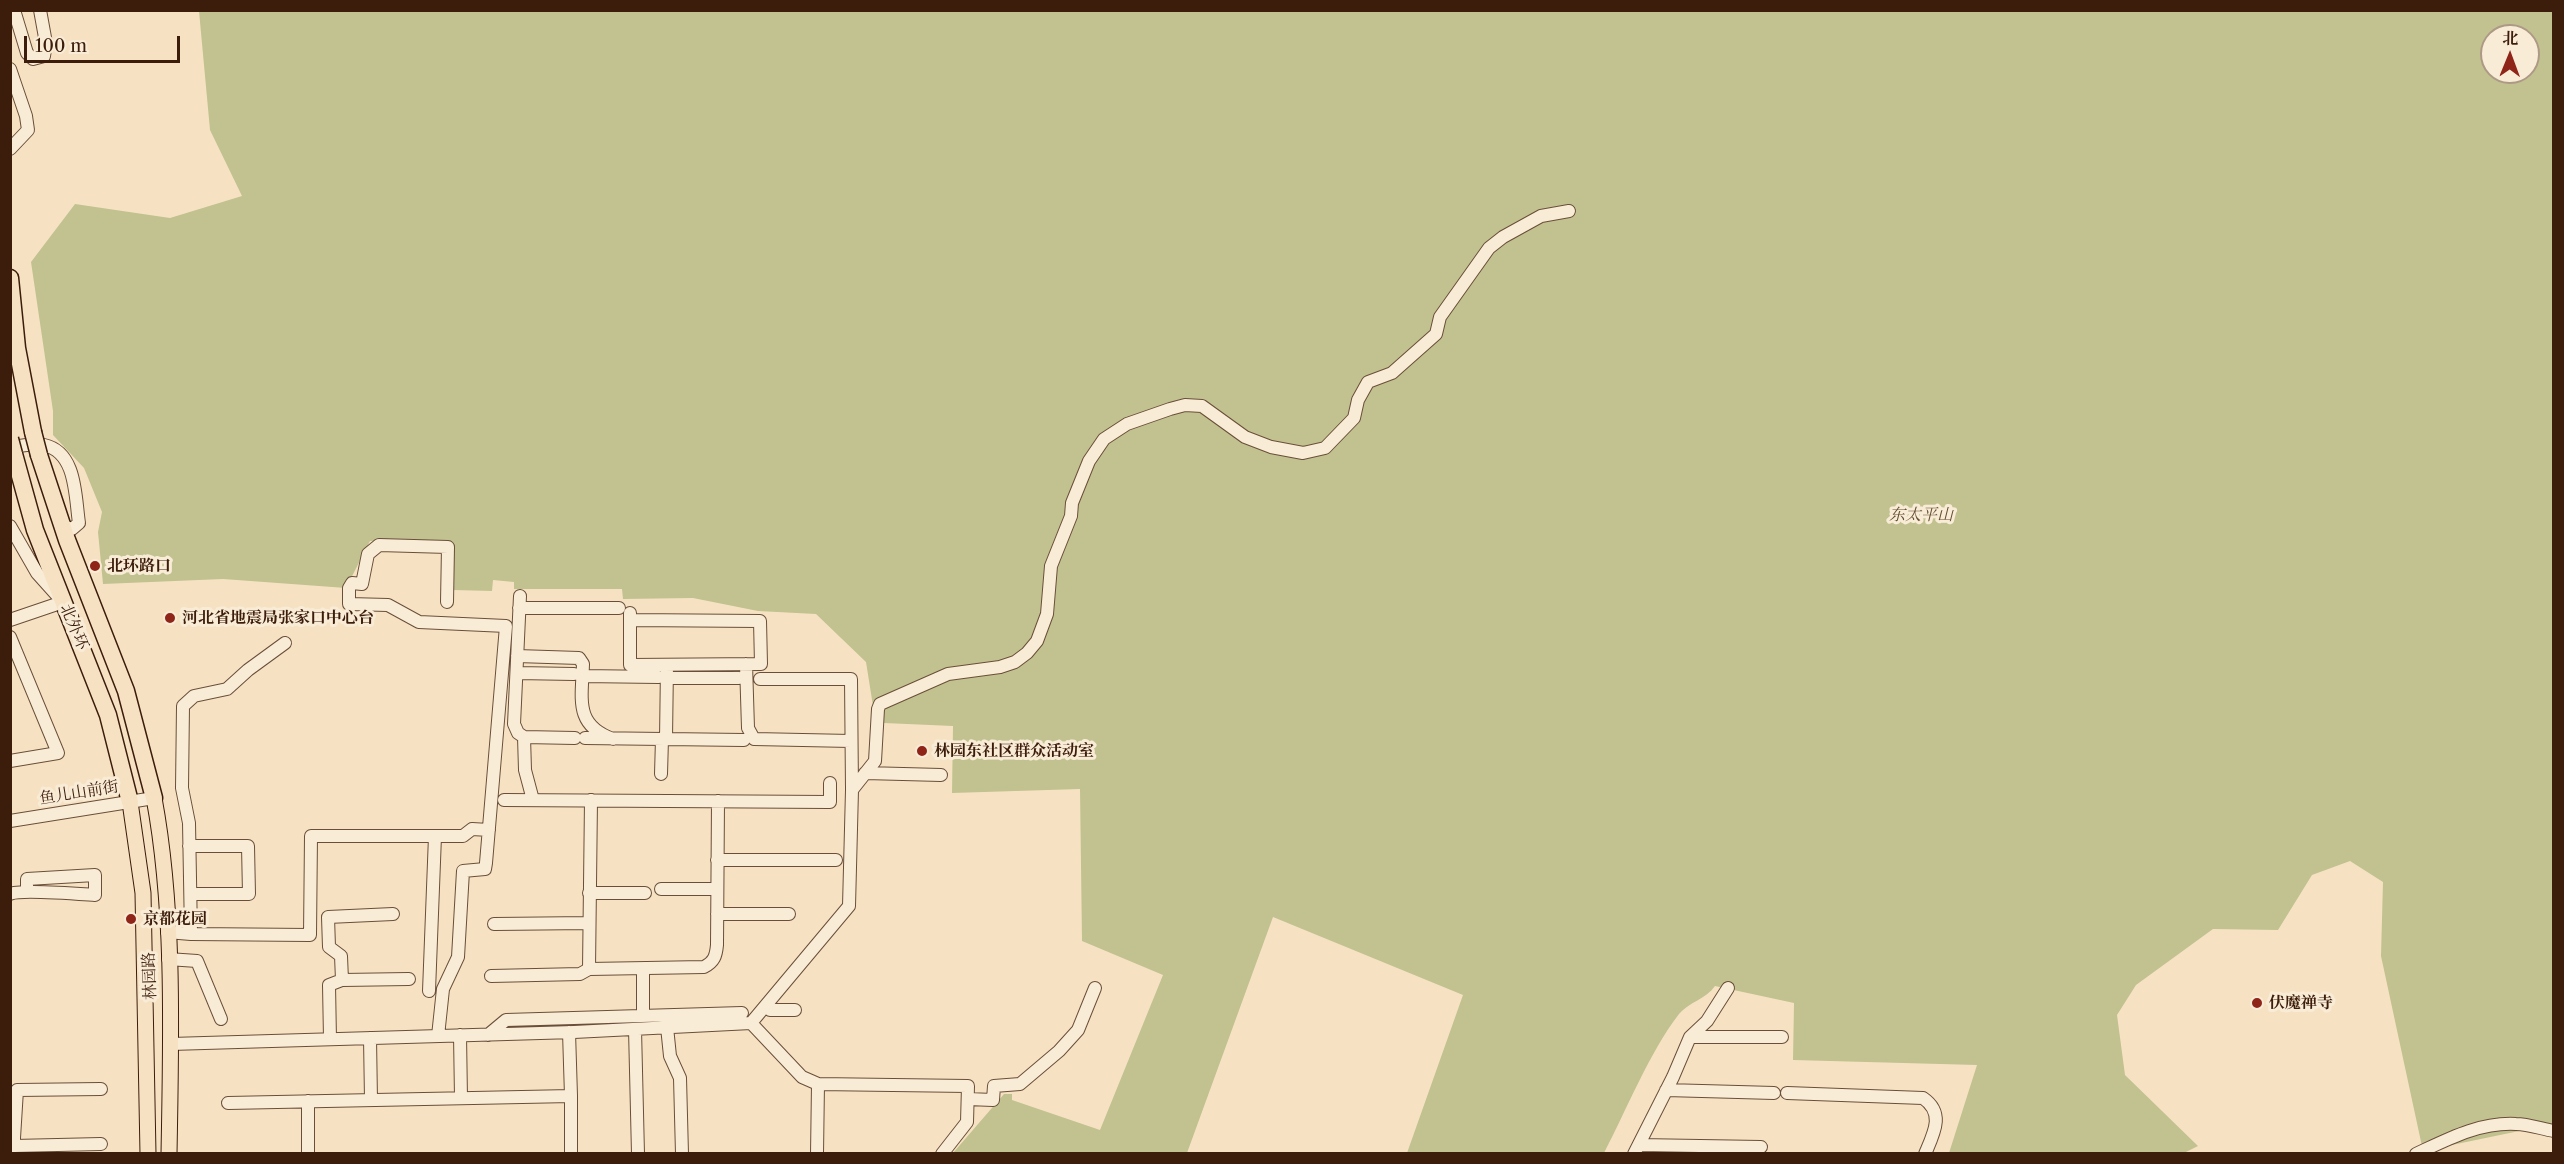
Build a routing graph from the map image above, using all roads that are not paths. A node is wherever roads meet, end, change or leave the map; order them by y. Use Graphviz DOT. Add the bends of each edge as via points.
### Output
graph roads {
  1 [pos="14,10"];
  2 [pos="40,10"];
  3 [pos="10,69"];
  4 [pos="10,149"];
  5 [pos="1569,211"];
  6 [pos="10,278"];
  7 [pos="12,447"];
  8 [pos="10,526"];
  9 [pos="63,526"];
  10 [pos="63,602"];
  11 [pos="447,602"];
  12 [pos="627,614"];
  13 [pos="10,620"];
  14 [pos="10,637"];
  15 [pos="285,644"];
  16 [pos="517,656"];
  17 [pos="746,664"];
  18 [pos="10,673"];
  19 [pos="25,673"];
  20 [pos="517,673"];
  21 [pos="665,673"];
  22 [pos="578,675"];
  23 [pos="739,678"];
  24 [pos="760,679"];
  25 [pos="525,737"];
  26 [pos="613,739"];
  27 [pos="664,739"];
  28 [pos="744,740"];
  29 [pos="851,741"];
  30 [pos="10,761"];
  31 [pos="866,773"];
  32 [pos="661,774"];
  33 [pos="941,775"];
  34 [pos="830,783"];
  35 [pos="852,790"];
  36 [pos="154,798"];
  37 [pos="504,800"];
  38 [pos="532,800"];
  39 [pos="591,800"];
  40 [pos="718,801"];
  41 [pos="130,802"];
  42 [pos="10,821"];
  43 [pos="489,830"];
  44 [pos="435,836"];
  45 [pos="189,846"];
  46 [pos="717,860"];
  47 [pos="836,860"];
  48 [pos="661,889"];
  49 [pos="717,889"];
  50 [pos="27,892"];
  51 [pos="589,893"];
  52 [pos="645,893"];
  53 [pos="10,894"];
  54 [pos="197,894"];
  55 [pos="393,914"];
  56 [pos="717,914"];
  57 [pos="789,914"];
  58 [pos="589,923"];
  59 [pos="494,924"];
  60 [pos="167,932"];
  61 [pos="191,934"];
  62 [pos="168,959"];
  63 [pos="589,969"];
  64 [pos="643,969"];
  65 [pos="491,976"];
  66 [pos="409,979"];
  67 [pos="342,980"];
  68 [pos="1095,988"];
  69 [pos="1728,988"];
  70 [pos="429,991"];
  71 [pos="776,994"];
  72 [pos="770,1010"];
  73 [pos="643,1016"];
  74 [pos="746,1018"];
  75 [pos="221,1019"];
  76 [pos="667,1027"];
  77 [pos="635,1029"];
  78 [pos="569,1032"];
  79 [pos="460,1035"];
  80 [pos="488,1035"];
  81 [pos="438,1036"];
  82 [pos="1690,1037"];
  83 [pos="1782,1037"];
  84 [pos="370,1038"];
  85 [pos="330,1039"];
  86 [pos="171,1044"];
  87 [pos="818,1084"];
  88 [pos="101,1089"];
  89 [pos="1666,1090"];
  90 [pos="1774,1093"];
  91 [pos="1787,1094"];
  92 [pos="571,1096"];
  93 [pos="461,1098"];
  94 [pos="968,1099"];
  95 [pos="371,1100"];
  96 [pos="308,1101"];
  97 [pos="228,1102"];
  98 [pos="2553,1131"];
  99 [pos="101,1144"];
  100 [pos="1761,1147"];
  101 [pos="1636,1149"];
  102 [pos="14,1150"];
  103 [pos="148,1154"];
  104 [pos="170,1154"];
  105 [pos="308,1154"];
  106 [pos="571,1154"];
  107 [pos="639,1154"];
  108 [pos="682,1154"];
  109 [pos="817,1154"];
  110 [pos="942,1154"];
  111 [pos="1925,1154"];
  112 [pos="2416,1154"];
  1 -- 2 [label="street" via="27,53 33,59 44,56 46,44"];
  3 -- 4 [label="street" via="28,130"];
  5 -- 31 [label="street" via="1541,216 1489,248 1440,317 1436,334 1392,373 1368,382 1354,418 1325,448 1303,453 1271,447 1245,437 1202,406 1185,405 1127,424 1104,439 1082,477 1051,566 1047,614 1037,640 1015,662 948,674 885,700 878,709 875,761"];
  6 -- 9 [label="highway, 北外环, bridge" via="17,348 33,432"];
  7 -- 9 [label="street" via="43,444 64,457 71,469 79,523 72,529"];
  7 -- 10 [label="highway, 北外环" via="35,530"];
  8 -- 10 [label="street" via="37,573"];
  9 -- 36 [label="highway, 北外环" via="126,691"];
  10 -- 13 [label="street"];
  10 -- 41 [label="highway, 北外环" via="108,716"];
  11 -- 43 [label="street" via="448,547 379,545 368,554 362,584 349,588 349,604 388,605 419,622 506,626"];
  12 -- 16 [label="street" via="520,602"];
  12 -- 17 [label="street" via="760,621 761,664"];
  12 -- 21 [label="street" via="630,664"];
  14 -- 19 [label="street"];
  15 -- 45 [label="street" via="227,689 194,696 183,706 182,788"];
  16 -- 20 [label="street"];
  16 -- 22 [label="street" via="579,658 583,664"];
  17 -- 21 [label="street"];
  17 -- 29 [label="street" via="747,728 754,739"];
  18 -- 19 [label="street"];
  19 -- 30 [label="street" via="58,753"];
  20 -- 22 [label="street"];
  20 -- 25 [label="street" via="514,724"];
  21 -- 22 [label="street"];
  21 -- 23 [label="street"];
  21 -- 27 [label="street"];
  22 -- 26 [label="street" via="584,716 595,730"];
  24 -- 29 [label="street" via="851,679"];
  25 -- 26 [label="street"];
  25 -- 38 [label="street" via="525,770"];
  26 -- 27 [label="street"];
  27 -- 28 [label="street"];
  27 -- 32 [label="street"];
  29 -- 35 [label="street"];
  31 -- 33 [label="street"];
  31 -- 35 [label="street"];
  34 -- 40 [label="street" via="830,802"];
  35 -- 71 [label="street" via="849,906"];
  36 -- 41 [label="street, 鱼儿山前街"];
  36 -- 60 [label="main road, 林园路" via="164,870"];
  37 -- 38 [label="street"];
  38 -- 39 [label="street"];
  39 -- 40 [label="street"];
  39 -- 51 [label="street"];
  40 -- 46 [label="street"];
  41 -- 42 [label="street, 鱼儿山前街"];
  41 -- 103 [label="main road, 林园路" via="143,893"];
  43 -- 44 [label="street" via="472,829 463,836"];
  43 -- 81 [label="street" via="485,869 463,871 458,957 442,988"];
  44 -- 61 [label="street" via="311,836 310,934"];
  44 -- 70 [label="street"];
  45 -- 54 [label="street" via="248,846 249,894"];
  45 -- 61 [label="street"];
  46 -- 47 [label="street"];
  46 -- 49 [label="street"];
  48 -- 49 [label="street"];
  49 -- 56 [label="street"];
  50 -- 50 [label="street" via="27,879 95,875 95,895"];
  50 -- 53 [label="street"];
  51 -- 52 [label="street"];
  51 -- 58 [label="street"];
  55 -- 67 [label="street" via="328,917 329,947 341,956"];
  56 -- 57 [label="street"];
  56 -- 64 [label="street" via="716,953 710,963 704,967"];
  58 -- 59 [label="street"];
  58 -- 63 [label="street"];
  60 -- 61 [label="street"];
  60 -- 62 [label="main road, 林园路"];
  62 -- 75 [label="street" via="197,961"];
  62 -- 86 [label="main road, 林园路"];
  63 -- 64 [label="street"];
  63 -- 65 [label="street" via="580,974"];
  64 -- 73 [label="street"];
  66 -- 67 [label="street"];
  67 -- 85 [label="street" via="329,985"];
  68 -- 94 [label="street" via="1078,1030 1059,1051 1020,1084 994,1086 993,1100"];
  69 -- 82 [label="street" via="1707,1021"];
  71 -- 72 [label="street" via="790,1010"];
  71 -- 74 [label="street"];
  73 -- 74 [label="street"];
  73 -- 80 [label="street" via="506,1020"];
  74 -- 76 [label="street"];
  74 -- 87 [label="street" via="802,1077"];
  76 -- 77 [label="street"];
  76 -- 108 [label="street" via="670,1056 680,1078"];
  77 -- 78 [label="street"];
  77 -- 107 [label="street"];
  78 -- 80 [label="street"];
  78 -- 92 [label="street"];
  79 -- 80 [label="street"];
  79 -- 81 [label="street"];
  79 -- 93 [label="street"];
  81 -- 84 [label="street"];
  82 -- 83 [label="street"];
  82 -- 89 [label="street"];
  84 -- 85 [label="street"];
  84 -- 95 [label="street"];
  85 -- 86 [label="street"];
  86 -- 104 [label="main road, 林园路"];
  87 -- 94 [label="street" via="968,1086"];
  87 -- 109 [label="street"];
  88 -- 102 [label="street" via="17,1090"];
  89 -- 90 [label="street"];
  89 -- 101 [label="street"];
  91 -- 111 [label="street" via="1923,1098 1933,1104 1936,1114 1936,1130"];
  92 -- 93 [label="street"];
  92 -- 106 [label="street"];
  93 -- 95 [label="street"];
  94 -- 110 [label="street" via="967,1122"];
  95 -- 96 [label="street"];
  96 -- 97 [label="street"];
  96 -- 105 [label="street"];
  98 -- 112 [label="street" via="2516,1124 2494,1126 2465,1131"];
  99 -- 102 [label="street"];
  100 -- 101 [label="street"];
}
